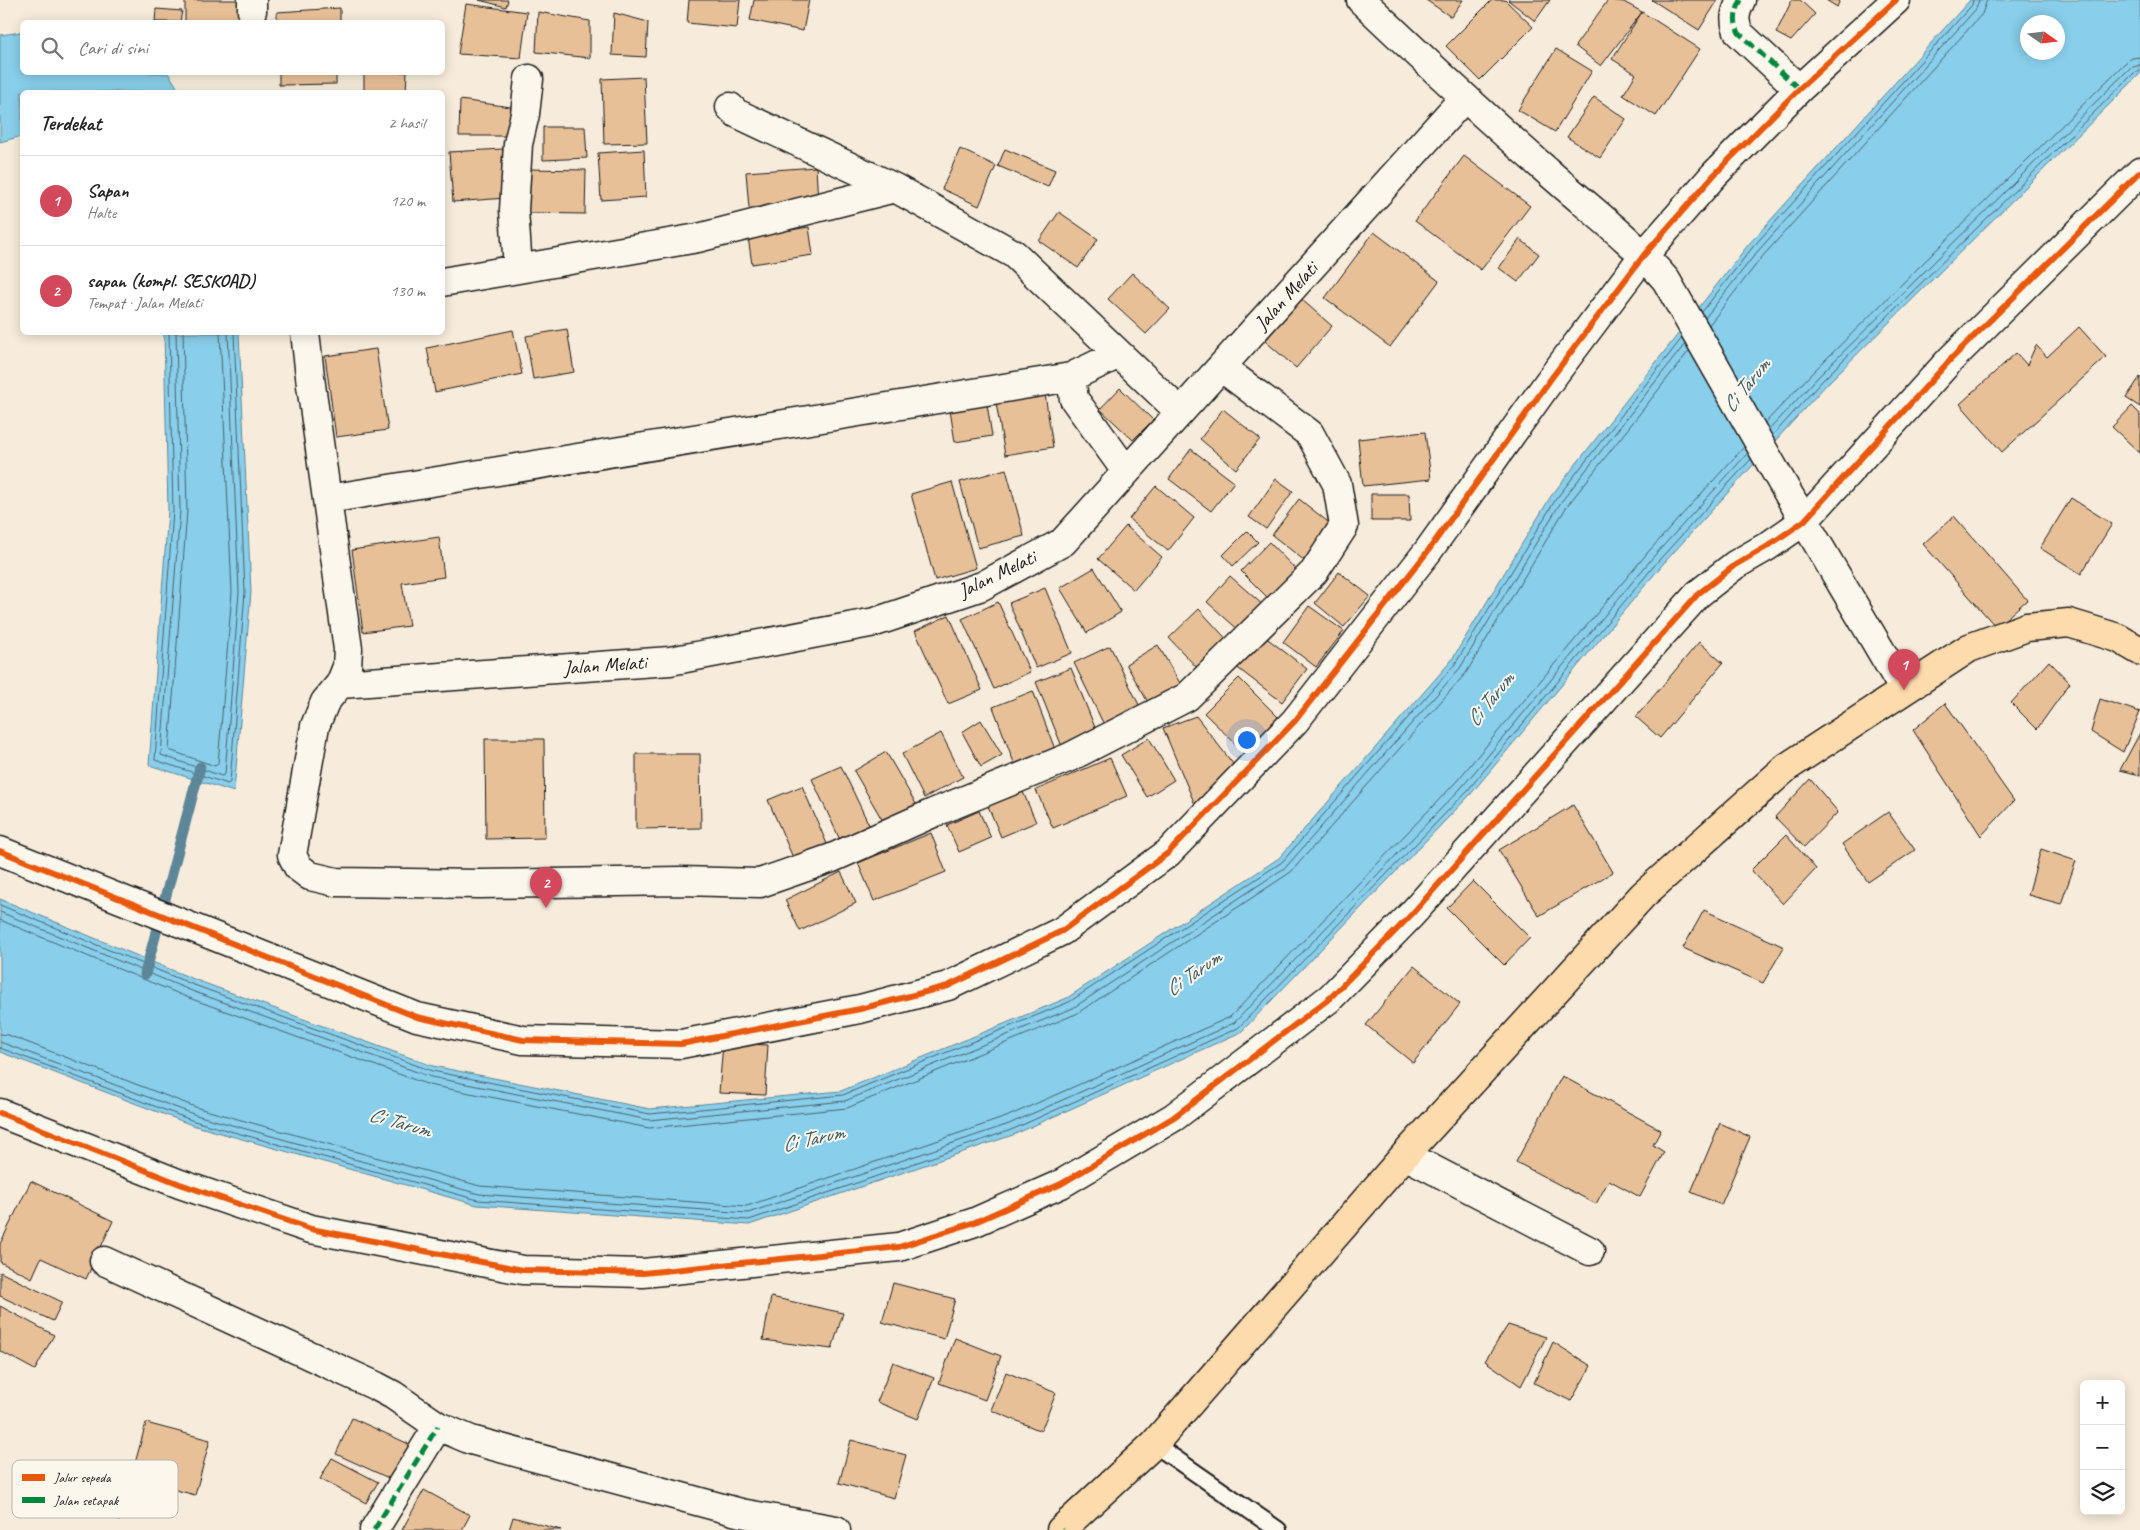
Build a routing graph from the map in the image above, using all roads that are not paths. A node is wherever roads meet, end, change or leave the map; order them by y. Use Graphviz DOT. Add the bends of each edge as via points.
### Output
graph roads {
  1 [pos="1361,0"];
  2 [pos="1741,0"];
  3 [pos="1896,0"];
  4 [pos="529,79"];
  5 [pos="1799,89"];
  6 [pos="1464,98"];
  7 [pos="730,107"];
  8 [pos="2140,172"];
  9 [pos="895,188"];
  10 [pos="1644,255"];
  11 [pos="518,269"];
  12 [pos="445,281"];
  13 [pos="305,335"];
  14 [pos="1119,354"];
  15 [pos="1221,367"];
  16 [pos="1071,377"];
  17 [pos="1180,412"];
  18 [pos="1126,471"];
  19 [pos="328,499"];
  20 [pos="1804,521"];
  21 [pos="2140,651"];
  22 [pos="340,684"];
  23 [pos="1904,690"];
  24 [pos="0,851"];
  25 [pos="0,1114"];
  26 [pos="1405,1155"];
  27 [pos="1590,1251"];
  28 [pos="104,1261"];
  29 [pos="438,1426"];
  30 [pos="1154,1444"];
  31 [pos="374,1530"];
  32 [pos="836,1530"];
  33 [pos="1062,1530"];
  34 [pos="1278,1530"];
  1 -- 6 [label="street"];
  2 -- 5 [label="street" via="1734,23 1739,33"];
  3 -- 5 [label="street"];
  4 -- 11 [label="street" via="518,144 514,210"];
  5 -- 10 [label="street" via="1714,175"];
  6 -- 10 [label="street"];
  6 -- 15 [label="street, Jalan Melati"];
  7 -- 9 [label="street" via="736,113"];
  8 -- 20 [label="street" via="1951,359"];
  9 -- 11 [label="street" via="698,238"];
  9 -- 14 [label="street" via="1014,254"];
  10 -- 20 [label="street" via="1666,280"];
  10 -- 24 [label="street" via="1428,551 1295,721 1168,852 1062,932 948,986 860,1009 681,1044 524,1040 417,1016"];
  11 -- 12 [label="street"];
  13 -- 19 [label="street"];
  14 -- 16 [label="street"];
  14 -- 17 [label="street"];
  15 -- 17 [label="street, Jalan Melati"];
  15 -- 22 [label="street" via="1310,434 1337,484 1344,526 1314,572 1187,697 1070,757 832,858 760,883 336,882 310,876 298,867 292,855 315,726 325,702"];
  16 -- 18 [label="street" via="1074,400"];
  16 -- 19 [label="street"];
  17 -- 18 [label="street, Jalan Melati"];
  18 -- 22 [label="street, Jalan Melati" via="1063,542 982,586 875,622 670,661"];
  19 -- 22 [label="street" via="348,649 347,666"];
  20 -- 23 [label="street"];
  20 -- 25 [label="street" via="1735,565 1698,594 1410,916 1330,998 1166,1122 1061,1184 942,1233 899,1247 643,1274 523,1270 311,1229 180,1184"];
  21 -- 23 [label="main road" via="2118,638 2069,623 2027,627 1969,648"];
  23 -- 26 [label="main road" via="1787,768 1644,895"];
  26 -- 27 [label="street"];
  26 -- 30 [label="main road"];
  28 -- 29 [label="street" via="376,1386"];
  29 -- 31 [label="street"];
  29 -- 32 [label="street" via="471,1440 741,1513"];
  30 -- 33 [label="main road"];
  30 -- 34 [label="lane"];
}
